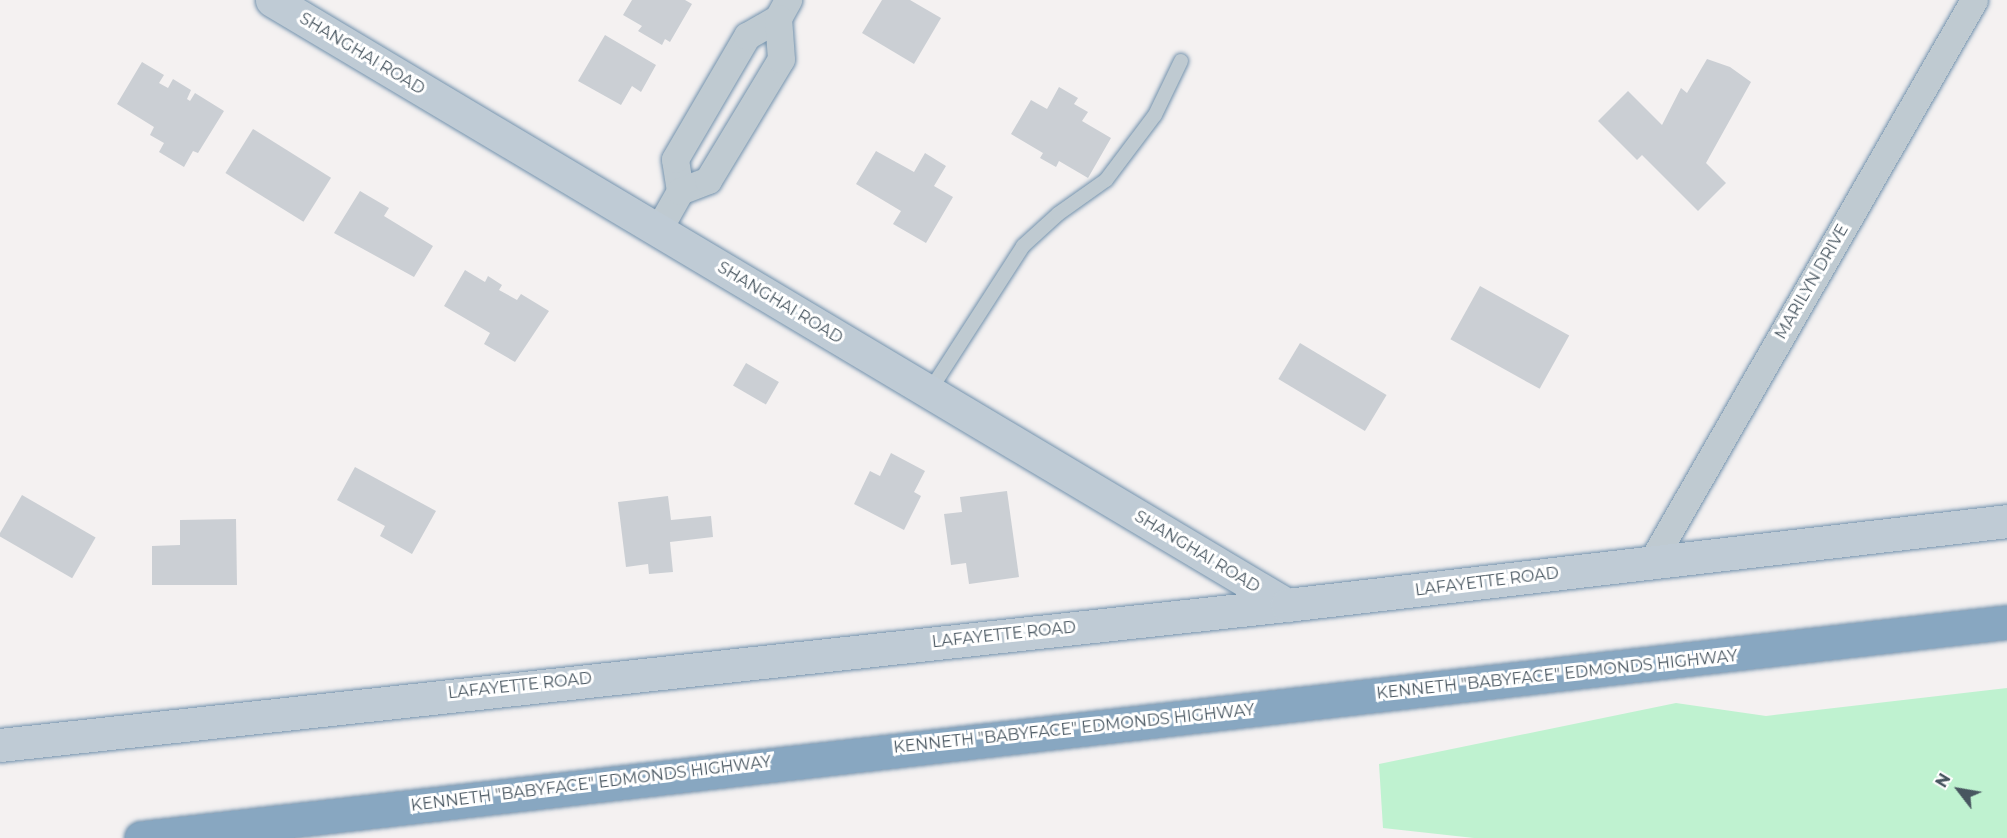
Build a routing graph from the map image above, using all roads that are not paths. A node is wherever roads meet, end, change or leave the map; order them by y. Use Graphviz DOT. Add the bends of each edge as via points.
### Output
graph roads {
  1 [pos="272,0"];
  2 [pos="1974,0"];
  3 [pos="783,9"];
  4 [pos="1181,61"];
  5 [pos="680,191"];
  6 [pos="658,230"];
  7 [pos="929,392"];
  8 [pos="2007,521"];
  9 [pos="1652,563"];
  10 [pos="1287,606"];
  11 [pos="2007,622"];
  12 [pos="0,745"];
  13 [pos="141,838"];
  1 -- 6 [label="main road, SHANGHAI ROAD"];
  2 -- 9 [label="street, MARILYN DRIVE"];
  3 -- 5 [label="street" via="747,36 675,159"];
  3 -- 5 [label="street" via="781,59 708,180"];
  4 -- 7 [label="lane" via="1155,115 1106,180 1058,214 1023,246"];
  5 -- 6 [label="street"];
  6 -- 7 [label="main road, SHANGHAI ROAD"];
  7 -- 10 [label="main road, SHANGHAI ROAD"];
  8 -- 9 [label="main road, LAFAYETTE ROAD"];
  9 -- 10 [label="main road, LAFAYETTE ROAD"];
  10 -- 12 [label="main road, LAFAYETTE ROAD"];
  11 -- 13 [label="highway, KENNETH \"BABYFACE\" EDMONDS HIGHWAY"];
}
